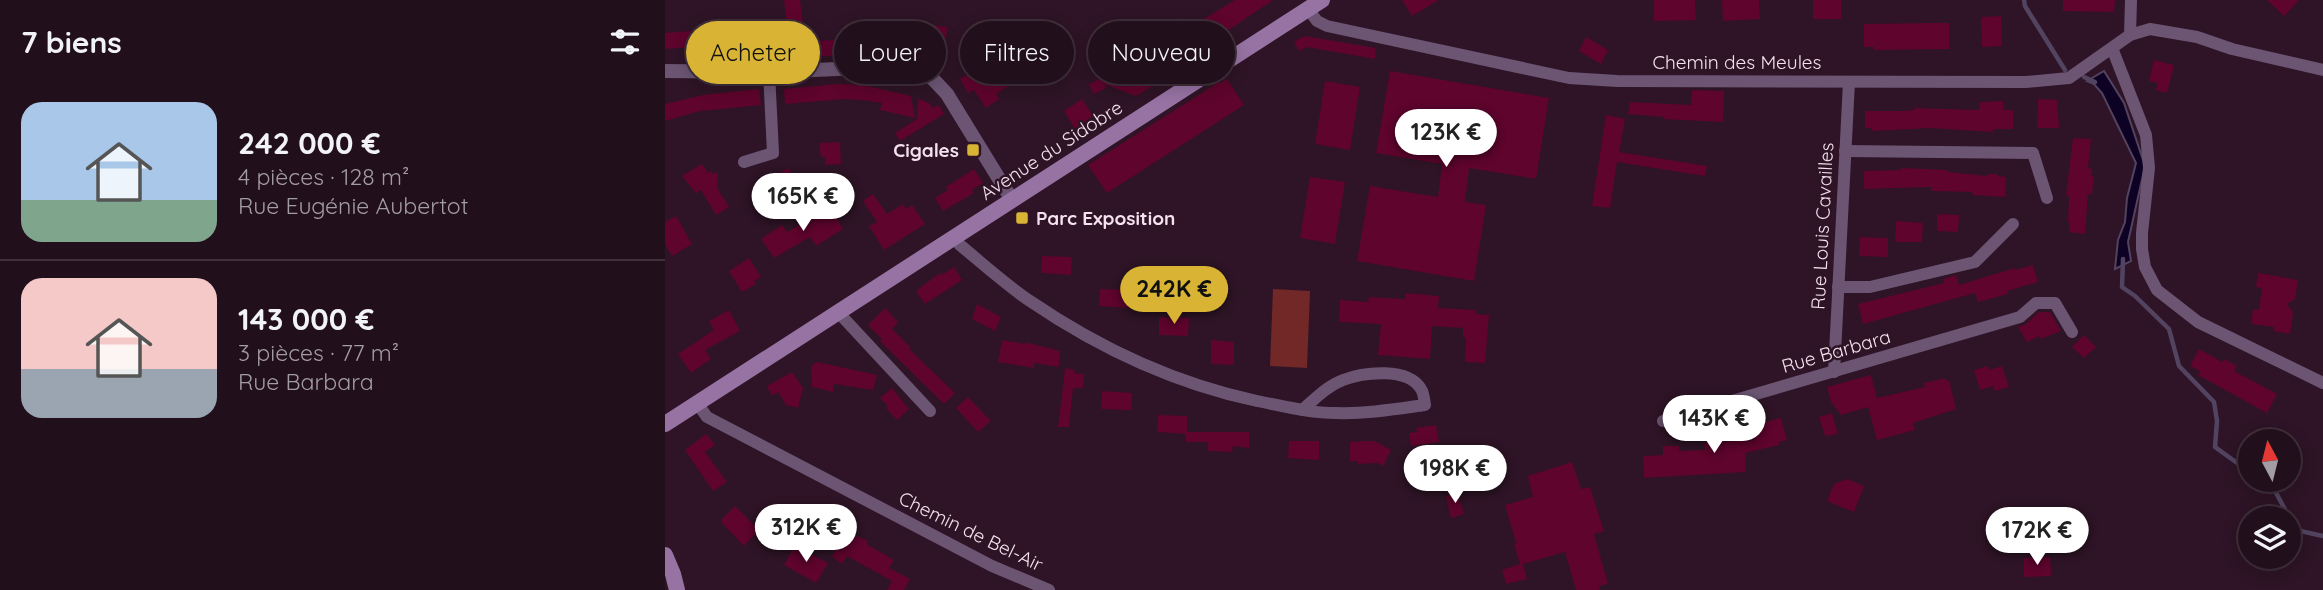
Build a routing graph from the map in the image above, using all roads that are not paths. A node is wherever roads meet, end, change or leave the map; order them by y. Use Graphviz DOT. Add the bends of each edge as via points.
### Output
graph roads {
  1 [pos="1322,0"];
  2 [pos="2131,0"];
  3 [pos="1308,9"];
  4 [pos="2130,35"];
  5 [pos="2112,48"];
  6 [pos="820,69"];
  7 [pos="665,71"];
  8 [pos="686,71"];
  9 [pos="2323,71"];
  10 [pos="1849,82"];
  11 [pos="770,84"];
  12 [pos="1845,151"];
  13 [pos="744,162"];
  14 [pos="2047,198"];
  15 [pos="1012,200"];
  16 [pos="2013,224"];
  17 [pos="954,238"];
  18 [pos="1838,287"];
  19 [pos="837,311"];
  20 [pos="2072,332"];
  21 [pos="1834,372"];
  22 [pos="2323,383"];
  23 [pos="697,402"];
  24 [pos="1302,410"];
  25 [pos="930,411"];
  26 [pos="1663,421"];
  27 [pos="665,424"];
  28 [pos="665,555"];
  29 [pos="677,590"];
  30 [pos="1049,590"];
  1 -- 3 [label="main road, Avenue du Sidobre"];
  2 -- 4 [label="street"];
  3 -- 10 [label="street, Chemin des Meules" via="1317,22 1327,26 1569,78"];
  3 -- 15 [label="main road, Avenue du Sidobre"];
  4 -- 5 [label="street, Chemin des Meules"];
  4 -- 9 [label="street" via="2150,29 2197,37"];
  5 -- 10 [label="street, Chemin des Meules" via="2069,78"];
  5 -- 22 [label="street" via="2146,135 2149,168 2142,250 2157,290 2198,322"];
  6 -- 15 [label="street" via="894,65 933,79 947,94"];
  7 -- 8 [label="street"];
  10 -- 12 [label="street, Rue Louis Cavailles"];
  11 -- 13 [label="street" via="773,153"];
  12 -- 14 [label="street" via="2033,153"];
  12 -- 18 [label="street, Rue Louis Cavailles"];
  15 -- 17 [label="main road, Avenue du Sidobre"];
  16 -- 18 [label="street" via="1975,262 1870,287"];
  17 -- 19 [label="main road, Avenue du Sidobre"];
  17 -- 24 [label="street" via="1028,300 1070,327 1168,375 1226,394"];
  18 -- 21 [label="street, Rue Louis Cavailles"];
  19 -- 23 [label="main road, Avenue du Sidobre"];
  19 -- 25 [label="street"];
  20 -- 21 [label="street, Rue Barbara" via="2055,303 2036,303 2020,317"];
  21 -- 26 [label="street, Rue Barbara"];
  23 -- 27 [label="main road, Avenue du Sidobre"];
  23 -- 30 [label="street, Chemin de Bel-Air" via="707,417 992,566"];
  24 -- 24 [label="street" via="1342,380 1365,375 1411,378 1422,390 1426,405 1345,413"];
  28 -- 29 [label="main road"];
}
